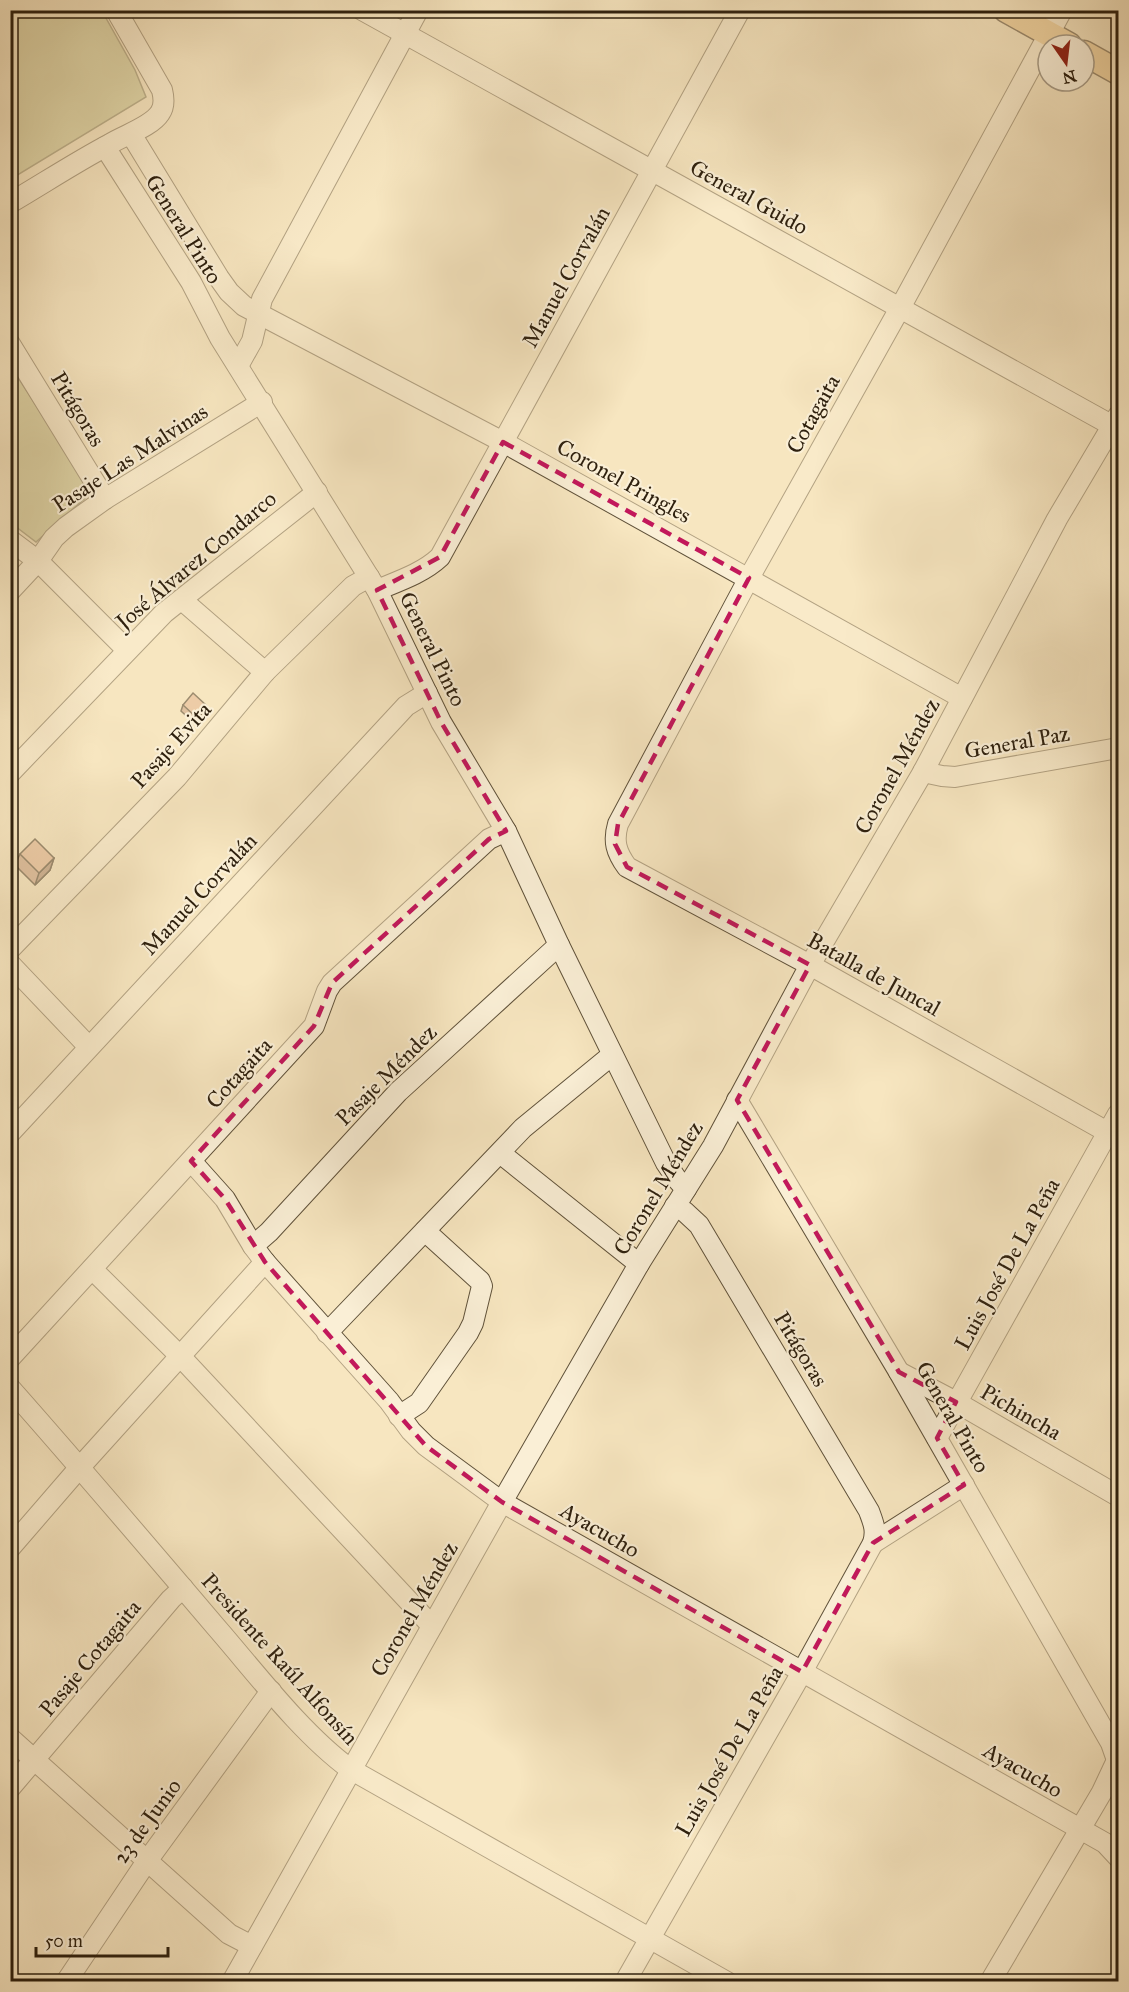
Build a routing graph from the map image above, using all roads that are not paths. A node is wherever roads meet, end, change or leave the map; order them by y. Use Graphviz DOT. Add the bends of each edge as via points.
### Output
graph roads {
  1 [pos="116,10"];
  2 [pos="362,10"];
  3 [pos="418,10"];
  4 [pos="740,10"];
  5 [pos="1006,10"];
  6 [pos="1062,10"];
  7 [pos="1047,33"];
  8 [pos="1060,33"];
  9 [pos="404,35"];
  10 [pos="1096,60"];
  11 [pos="1119,72"];
  12 [pos="1036,79"];
  13 [pos="131,134"];
  14 [pos="105,147"];
  15 [pos="651,170"];
  16 [pos="10,203"];
  17 [pos="900,308"];
  18 [pos="258,314"];
  19 [pos="10,344"];
  20 [pos="238,366"];
  21 [pos="262,402"];
  22 [pos="1117,425"];
  23 [pos="503,442"];
  24 [pos="316,492"];
  25 [pos="105,500"];
  26 [pos="10,540"];
  27 [pos="38,561"];
  28 [pos="432,565"];
  29 [pos="749,578"];
  30 [pos="373,584"];
  31 [pos="10,591"];
  32 [pos="182,600"];
  33 [pos="127,650"];
  34 [pos="265,672"];
  35 [pos="427,693"];
  36 [pos="962,698"];
  37 [pos="1119,748"];
  38 [pos="923,772"];
  39 [pos="10,773"];
  40 [pos="506,831"];
  41 [pos="615,844"];
  42 [pos="559,945"];
  43 [pos="10,949"];
  44 [pos="10,964"];
  45 [pos="810,965"];
  46 [pos="89,1047"];
  47 [pos="612,1055"];
  48 [pos="737,1100"];
  49 [pos="1119,1114"];
  50 [pos="10,1133"];
  51 [pos="1113,1135"];
  52 [pos="500,1153"];
  53 [pos="191,1161"];
  54 [pos="686,1189"];
  55 [pos="675,1206"];
  56 [pos="425,1231"];
  57 [pos="259,1254"];
  58 [pos="639,1264"];
  59 [pos="92,1269"];
  60 [pos="327,1333"];
  61 [pos="180,1356"];
  62 [pos="10,1358"];
  63 [pos="899,1372"];
  64 [pos="10,1388"];
  65 [pos="957,1402"];
  66 [pos="399,1416"];
  67 [pos="937,1438"];
  68 [pos="80,1467"];
  69 [pos="964,1485"];
  70 [pos="1119,1496"];
  71 [pos="502,1502"];
  72 [pos="874,1534"];
  73 [pos="10,1548"];
  74 [pos="183,1588"];
  75 [pos="432,1626"];
  76 [pos="802,1672"];
  77 [pos="271,1691"];
  78 [pos="10,1738"];
  79 [pos="1118,1760"];
  80 [pos="34,1761"];
  81 [pos="350,1769"];
  82 [pos="10,1788"];
  83 [pos="1078,1829"];
  84 [pos="1119,1857"];
  85 [pos="147,1861"];
  86 [pos="650,1938"];
  87 [pos="252,1946"];
  88 [pos="66,1982"];
  89 [pos="232,1982"];
  90 [pos="625,1982"];
  91 [pos="727,1982"];
  92 [pos="990,1982"];
  1 -- 13 [label="street" via="164,100 161,112"];
  2 -- 9 [label="street, General Guido"];
  3 -- 9 [label="street"];
  4 -- 15 [label="street, Manuel Corvalán"];
  5 -- 7 [label="main road"];
  6 -- 8 [label="street, Cotagaita"];
  9 -- 15 [label="street, General Guido"];
  9 -- 18 [label="street" via="262,299"];
  10 -- 11 [label="main road"];
  12 -- 17 [label="street, Cotagaita"];
  13 -- 14 [label="street"];
  13 -- 18 [label="street, General Pinto" via="219,278 244,306"];
  14 -- 16 [label="street"];
  14 -- 20 [label="street, General Pinto" via="191,282"];
  15 -- 17 [label="street, General Guido"];
  15 -- 23 [label="street, Manuel Corvalán"];
  17 -- 22 [label="street, General Guido"];
  17 -- 29 [label="street, Cotagaita"];
  18 -- 20 [label="street" via="252,340"];
  18 -- 23 [label="street, Coronel Pringles"];
  19 -- 25 [label="street, Pitágoras"];
  20 -- 21 [label="street, General Pinto"];
  21 -- 24 [label="street, General Pinto"];
  21 -- 25 [label="street, Pasaje Las Malvinas"];
  22 -- 36 [label="street, Coronel Méndez" via="1057,519"];
  23 -- 28 [label="street, Manuel Corvalán"];
  23 -- 29 [label="street, Coronel Pringles"];
  24 -- 30 [label="street, General Pinto"];
  24 -- 32 [label="street, José Álvarez Condarco"];
  25 -- 27 [label="street, Pasaje Las Malvinas" via="60,532"];
  26 -- 27 [label="street"];
  27 -- 31 [label="street, Pasaje Las Malvinas"];
  27 -- 33 [label="street"];
  28 -- 30 [label="street, Pasaje Evita"];
  29 -- 36 [label="street, Coronel Pringles"];
  29 -- 41 [label="street, Cotagaita" via="618,824"];
  30 -- 34 [label="street, Pasaje Evita" via="353,586"];
  30 -- 35 [label="street, General Pinto"];
  32 -- 33 [label="street, José Álvarez Condarco"];
  32 -- 34 [label="street"];
  33 -- 39 [label="street, José Álvarez Condarco"];
  34 -- 43 [label="street, Pasaje Evita" via="177,777"];
  35 -- 40 [label="street, General Pinto"];
  35 -- 46 [label="street, Manuel Corvalán" via="406,706"];
  36 -- 38 [label="street, Coronel Méndez"];
  37 -- 38 [label="street, General Paz" via="955,777"];
  38 -- 45 [label="street, Coronel Méndez"];
  40 -- 42 [label="street, General Pinto"];
  40 -- 53 [label="street, Cotagaita" via="489,839 332,983 314,1026"];
  41 -- 45 [label="street, Batalla de Juncal" via="627,867"];
  42 -- 47 [label="street, General Pinto"];
  42 -- 57 [label="street, Pasaje Méndez" via="398,1092 269,1232"];
  44 -- 46 [label="street"];
  45 -- 48 [label="street, Coronel Méndez"];
  45 -- 51 [label="street, Batalla de Juncal"];
  46 -- 50 [label="street, Manuel Corvalán"];
  47 -- 52 [label="street" via="524,1128"];
  47 -- 54 [label="street, General Pinto" via="666,1164"];
  48 -- 54 [label="street, Coronel Méndez"];
  48 -- 63 [label="street, General Pinto"];
  49 -- 51 [label="street, Luis José De La Peña"];
  51 -- 65 [label="street, Luis José De La Peña"];
  52 -- 56 [label="street"];
  52 -- 58 [label="street"];
  53 -- 57 [label="street, Ayacucho" via="225,1199"];
  53 -- 59 [label="street, Cotagaita"];
  54 -- 55 [label="street, Coronel Méndez"];
  55 -- 58 [label="street, Coronel Méndez"];
  55 -- 72 [label="street, Pitágoras" via="699,1225 869,1511"];
  56 -- 60 [label="street"];
  56 -- 66 [label="street" via="482,1286 468,1333 419,1403"];
  57 -- 60 [label="street, Ayacucho"];
  57 -- 61 [label="street, Pasaje Méndez"];
  58 -- 71 [label="street, Coronel Méndez"];
  59 -- 61 [label="street"];
  59 -- 62 [label="street, Cotagaita"];
  60 -- 66 [label="street, Ayacucho" via="390,1401"];
  61 -- 68 [label="street, Pasaje Méndez"];
  61 -- 75 [label="street"];
  63 -- 65 [label="street, Pichincha"];
  63 -- 67 [label="street, General Pinto"];
  64 -- 68 [label="street, Presidente Raúl Alfonsín"];
  65 -- 67 [label="street, Luis José De La Peña"];
  65 -- 70 [label="street, Pichincha"];
  66 -- 71 [label="street, Ayacucho" via="426,1446"];
  67 -- 69 [label="street, General Pinto"];
  68 -- 73 [label="street, Pasaje Méndez"];
  68 -- 74 [label="street, Presidente Raúl Alfonsín"];
  69 -- 72 [label="street, Luis José De La Peña"];
  69 -- 79 [label="street, General Pinto"];
  71 -- 75 [label="street, Coronel Méndez"];
  71 -- 76 [label="street, Ayacucho"];
  72 -- 76 [label="street, Luis José De La Peña"];
  74 -- 77 [label="street, Presidente Raúl Alfonsín"];
  74 -- 80 [label="street, Pasaje Cotagaita"];
  75 -- 81 [label="street, Coronel Méndez"];
  76 -- 83 [label="street, Ayacucho"];
  76 -- 86 [label="street, Luis José De La Peña"];
  77 -- 81 [label="street, Presidente Raúl Alfonsín"];
  77 -- 85 [label="street, 23 de Junio"];
  78 -- 80 [label="street"];
  79 -- 83 [label="street"];
  80 -- 82 [label="street, Pasaje Cotagaita"];
  80 -- 85 [label="street"];
  81 -- 86 [label="street, Presidente Raúl Alfonsín"];
  81 -- 87 [label="street, Coronel Méndez"];
  83 -- 84 [label="street" via="1105,1843"];
  83 -- 92 [label="street"];
  85 -- 87 [label="street" via="229,1934"];
  85 -- 88 [label="street, 23 de Junio"];
  86 -- 90 [label="street, Luis José De La Peña"];
  86 -- 91 [label="street, Presidente Raúl Alfonsín"];
  87 -- 89 [label="street, Coronel Méndez"];
}
